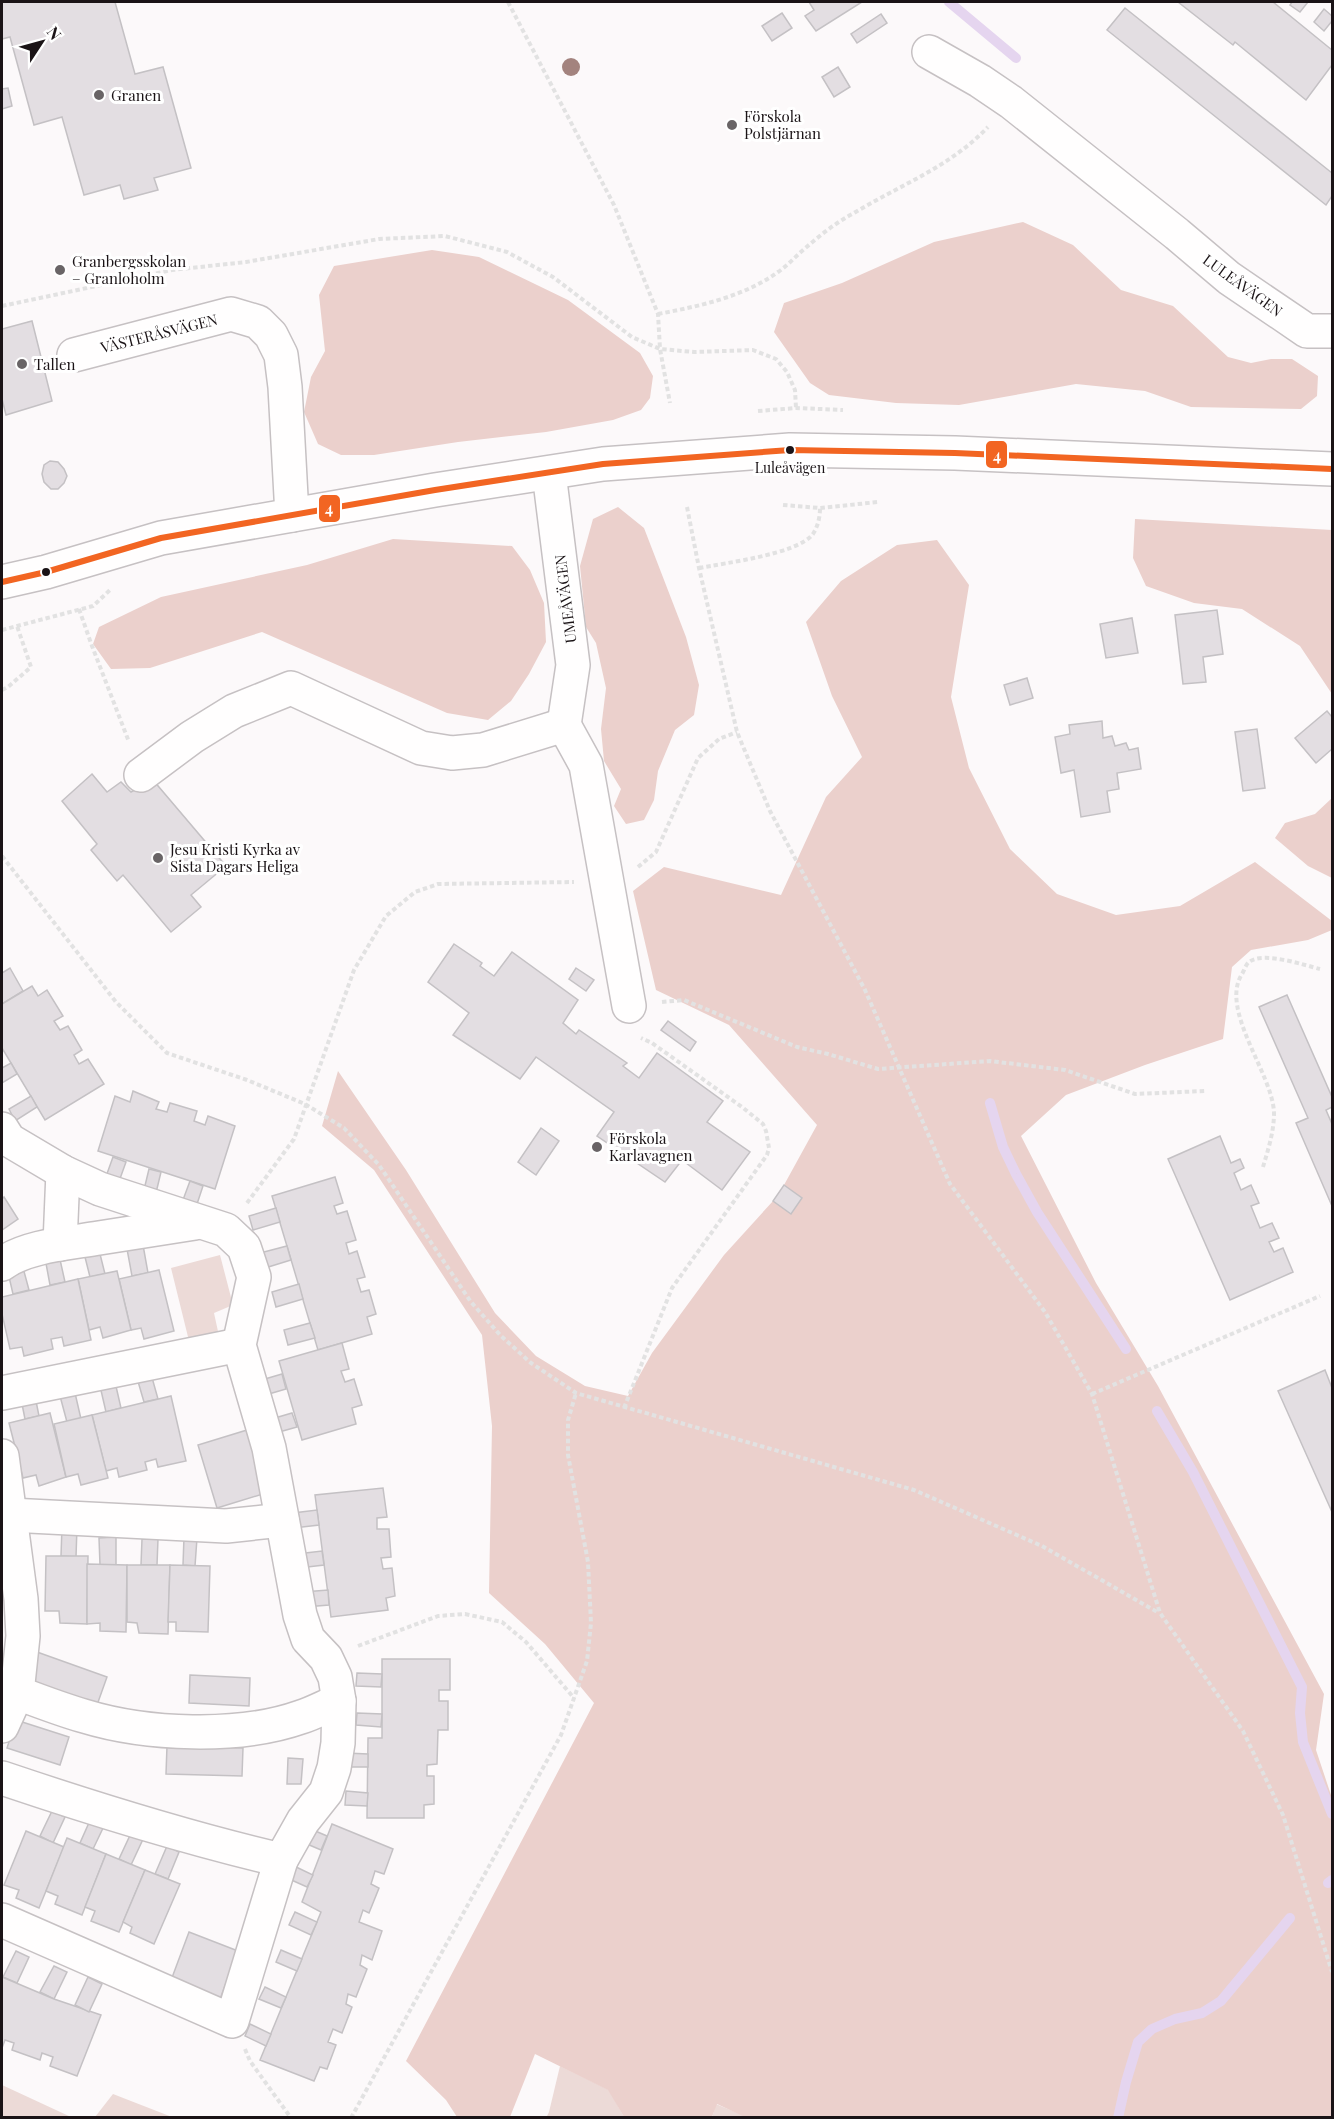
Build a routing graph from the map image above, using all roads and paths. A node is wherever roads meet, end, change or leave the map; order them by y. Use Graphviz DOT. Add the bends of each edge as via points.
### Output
graph roads {
  1 [pos="508,2"];
  2 [pos="929,52"];
  3 [pos="1011,102"];
  4 [pos="2,306"];
  5 [pos="658,314"];
  6 [pos="1332,331"];
  7 [pos="660,349"];
  8 [pos="74,355"];
  9 [pos="670,403"];
  10 [pos="796,408"];
  11 [pos="843,410"];
  12 [pos="758,411"];
  13 [pos="1332,469"];
  14 [pos="549,473"];
  15 [pos="878,502"];
  16 [pos="783,505"];
  17 [pos="687,507"];
  18 [pos="820,508"];
  19 [pos="292,515"];
  20 [pos="699,568"];
  21 [pos="2,582"];
  22 [pos="79,609"];
  23 [pos="17,626"];
  24 [pos="2,690"];
  25 [pos="564,725"];
  26 [pos="737,732"];
  27 [pos="146,771"];
  28 [pos="2,856"];
  29 [pos="607,881"];
  30 [pos="1320,969"];
  31 [pos="630,1006"];
  32 [pos="900,1068"];
  33 [pos="1205,1091"];
  34 [pos="305,1104"];
  35 [pos="4,1140"];
  36 [pos="1263,1167"];
  37 [pos="63,1172"];
  38 [pos="214,1226"];
  39 [pos="60,1244"];
  40 [pos="2,1264"];
  41 [pos="1320,1296"];
  42 [pos="239,1345"];
  43 [pos="2,1393"];
  44 [pos="576,1393"];
  45 [pos="1092,1394"];
  46 [pos="624,1408"];
  47 [pos="2,1455"];
  48 [pos="10,1515"];
  49 [pos="282,1520"];
  50 [pos="1160,1613"];
  51 [pos="326,1658"];
  52 [pos="9,1690"];
  53 [pos="574,1698"];
  54 [pos="339,1701"];
  55 [pos="2,1726"];
  56 [pos="2,1778"];
  57 [pos="281,1860"];
  58 [pos="2,1920"];
  59 [pos="1332,1972"];
  60 [pos="232,2021"];
  61 [pos="291,2118"];
  62 [pos="351,2118"];
  1 -- 5 [label="path" via="614,205"];
  2 -- 3 [label="street, LULEÅVÄGEN"];
  3 -- 5 [label="path" via="958,154 832,226 780,272 708,304"];
  3 -- 6 [label="street, LULEÅVÄGEN" via="1229,278 1307,331"];
  4 -- 7 [label="path" via="172,270 246,262 379,239 445,236 507,252 553,277 632,337"];
  5 -- 7 [label="path"];
  7 -- 9 [label="path"];
  7 -- 10 [label="path" via="753,350 776,359 795,390"];
  8 -- 19 [label="street, VÄSTERÅSVÄGEN" via="231,314 258,322 271,335 280,355"];
  10 -- 11 [label="path"];
  10 -- 12 [label="path"];
  13 -- 14 [label="street" via="790,450"];
  14 -- 19 [label="street"];
  14 -- 25 [label="street, UMEÅVÄGEN" via="573,665"];
  15 -- 18 [label="path"];
  16 -- 18 [label="path"];
  17 -- 20 [label="path"];
  18 -- 20 [label="path" via="820,519 812,536 790,549"];
  19 -- 21 [label="street" via="161,538"];
  20 -- 26 [label="path"];
  22 -- 27 [label="path" via="129,742"];
  23 -- 24 [label="path" via="31,667"];
  25 -- 27 [label="street" via="483,750 452,753 420,748 291,688 234,711"];
  25 -- 29 [label="street" via="586,765"];
  26 -- 29 [label="path" via="719,739 698,758 656,852 638,867"];
  26 -- 32 [label="path" via="770,811 865,990"];
  28 -- 34 [label="path" via="116,1002 167,1053"];
  29 -- 31 [label="street"];
  29 -- 34 [label="path" via="449,883 415,892 386,916 354,970"];
  30 -- 36 [label="path" via="1263,957 1249,962 1237,982 1236,1001 1274,1112"];
  31 -- 32 [label="path" via="684,1000 797,1047 878,1069"];
  31 -- 46 [label="path" via="633,1034 652,1043 763,1124 769,1148 672,1288"];
  32 -- 33 [label="path" via="990,1060 1065,1070 1135,1094"];
  32 -- 45 [label="path" via="950,1184 1045,1312"];
  34 -- 38 [label="path" via="294,1139 264,1182"];
  34 -- 44 [label="path" via="344,1128 379,1165 471,1302 501,1336 531,1363"];
  35 -- 37 [label="street"];
  37 -- 38 [label="street" via="100,1189"];
  37 -- 39 [label="street"];
  38 -- 39 [label="street"];
  38 -- 42 [label="street" via="244,1247 254,1277"];
  39 -- 40 [label="street"];
  41 -- 45 [label="path"];
  42 -- 43 [label="street"];
  42 -- 49 [label="street" via="269,1448"];
  44 -- 46 [label="path"];
  44 -- 53 [label="path" via="568,1420 568,1455 588,1562 591,1623 587,1661"];
  45 -- 50 [label="path"];
  46 -- 50 [label="path" via="914,1490 1042,1546"];
  47 -- 48 [label="street"];
  48 -- 49 [label="street" via="226,1526"];
  48 -- 52 [label="street" via="23,1636"];
  49 -- 51 [label="street" via="300,1616 308,1639"];
  50 -- 59 [label="path" via="1243,1731 1283,1815"];
  51 -- 53 [label="path" via="438,1616 465,1614 502,1622 526,1642"];
  51 -- 54 [label="street" via="335,1677"];
  52 -- 54 [label="street" via="85,1717 210,1733 301,1718"];
  52 -- 55 [label="street"];
  53 -- 62 [label="path" via="561,1735"];
  54 -- 57 [label="street" via="338,1743 326,1792 303,1821"];
  56 -- 57 [label="street" via="108,1814"];
  57 -- 60 [label="street"];
  58 -- 60 [label="street"];
  60 -- 61 [label="path" via="250,2061"];
}
